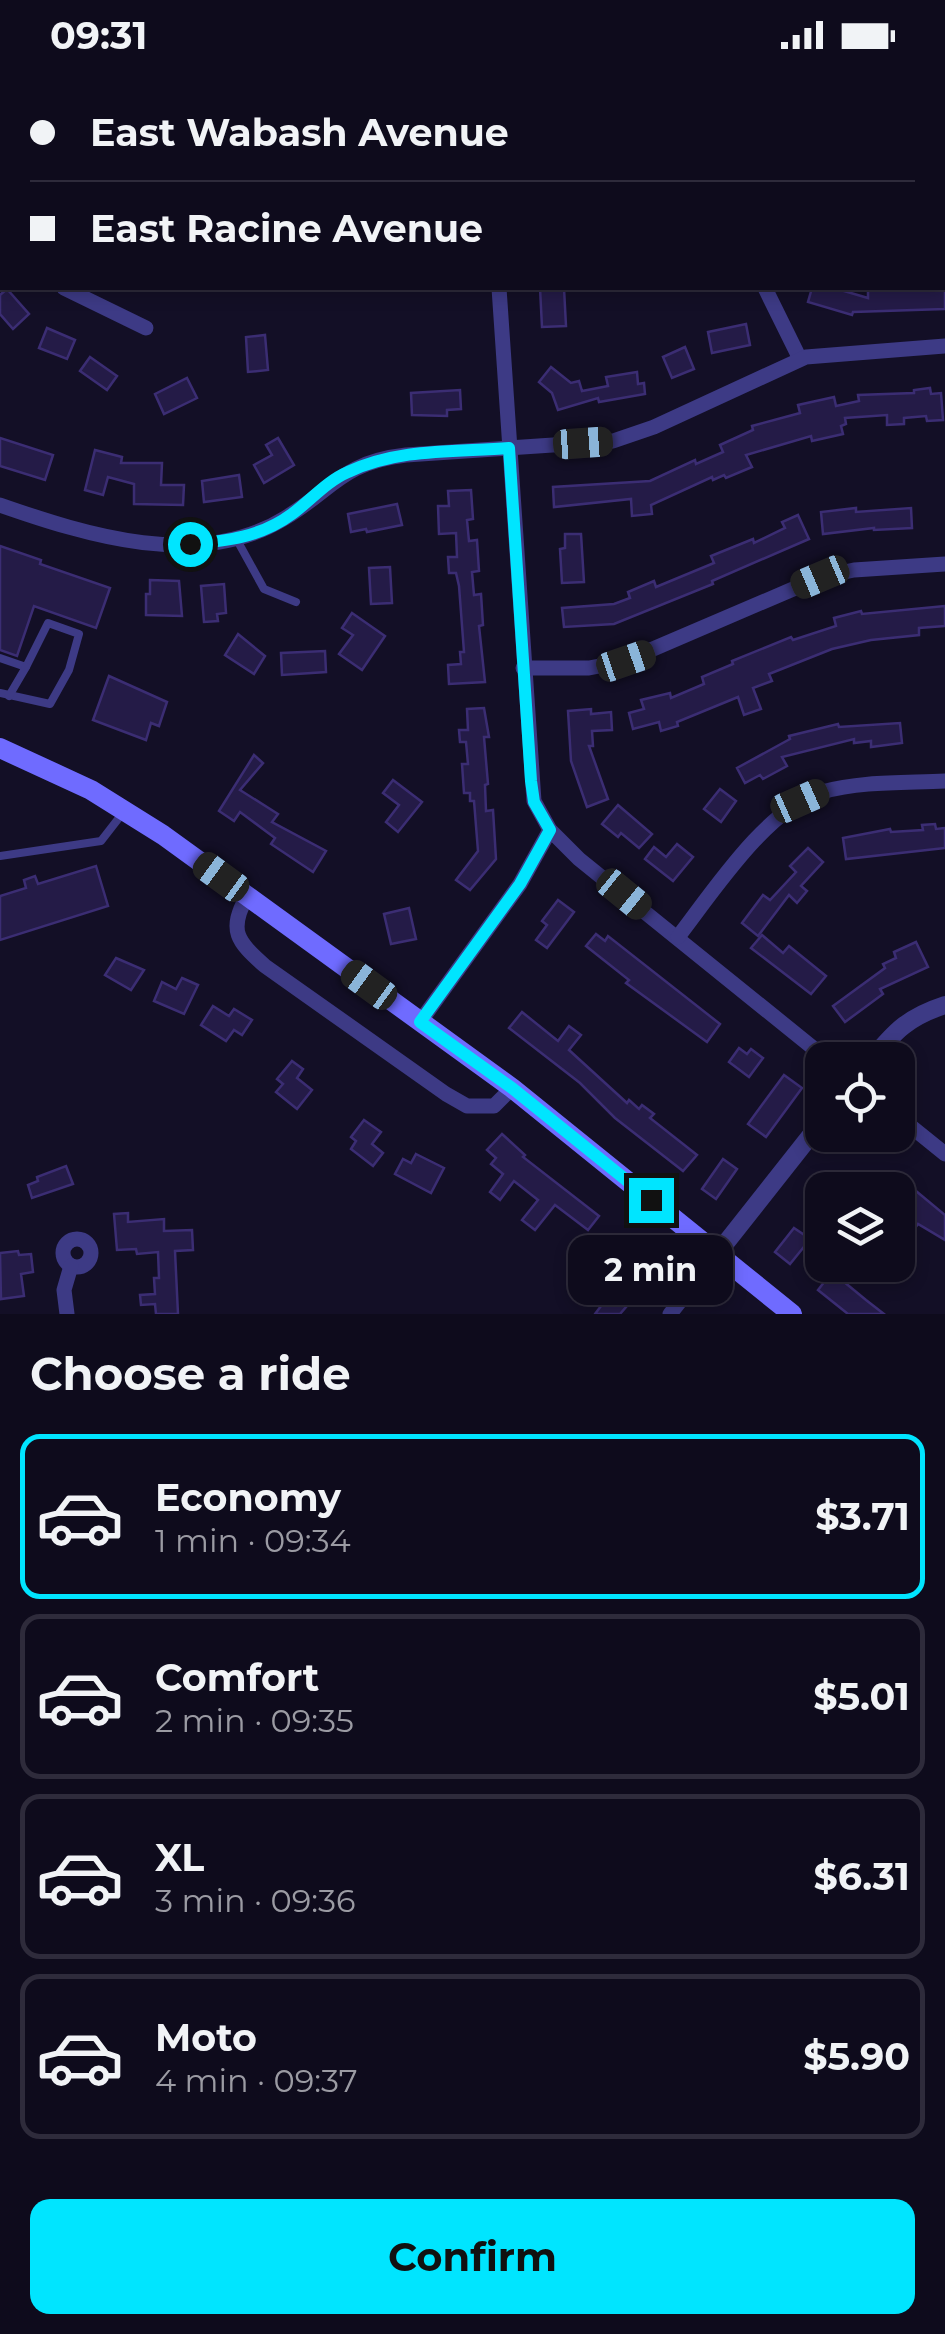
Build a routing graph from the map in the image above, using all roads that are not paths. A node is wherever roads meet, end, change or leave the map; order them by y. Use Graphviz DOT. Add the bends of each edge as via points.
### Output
graph roads {
  1 [pos="68,290"];
  2 [pos="499,290"];
  3 [pos="766,290"];
  4 [pos="146,328"];
  5 [pos="945,346"];
  6 [pos="800,359"];
  7 [pos="509,448"];
  8 [pos="0,505"];
  9 [pos="237,540"];
  10 [pos="945,564"];
  11 [pos="296,602"];
  12 [pos="0,658"];
  13 [pos="26,667"];
  14 [pos="523,668"];
  15 [pos="4,695"];
  16 [pos="0,748"];
  17 [pos="945,780"];
  18 [pos="125,811"];
  19 [pos="550,830"];
  20 [pos="0,856"];
  21 [pos="247,896"];
  22 [pos="678,937"];
  23 [pos="945,1005"];
  24 [pos="420,1022"];
  25 [pos="806,1042"];
  26 [pos="886,1042"];
  27 [pos="512,1088"];
  28 [pos="915,1130"];
  29 [pos="805,1143"];
  30 [pos="945,1154"];
  31 [pos="717,1254"];
  32 [pos="71,1266"];
  33 [pos="68,1314"];
  34 [pos="670,1314"];
  35 [pos="792,1314"];
  1 -- 4 [label="street"];
  2 -- 7 [label="street"];
  3 -- 6 [label="street"];
  5 -- 6 [label="street"];
  6 -- 7 [label="street" via="630,437"];
  7 -- 9 [label="street" via="373,461 344,473 274,525"];
  7 -- 14 [label="street"];
  8 -- 9 [label="street" via="73,530 138,541"];
  9 -- 11 [label="lane" via="264,589"];
  10 -- 14 [label="street" via="820,577 626,661"];
  12 -- 13 [label="lane"];
  13 -- 15 [label="lane"];
  13 -- 15 [label="lane" via="48,623 79,634 50,704"];
  14 -- 19 [label="street" via="534,802"];
  16 -- 18 [label="main road"];
  17 -- 22 [label="street" via="826,790 800,801 767,827"];
  18 -- 20 [label="lane" via="101,841"];
  18 -- 21 [label="main road"];
  19 -- 22 [label="street"];
  19 -- 24 [label="street" via="520,884"];
  21 -- 24 [label="main road"];
  21 -- 27 [label="street" via="235,924 246,949 265,966 468,1106 486,1108"];
  22 -- 25 [label="street"];
  23 -- 26 [label="street" via="914,1016"];
  24 -- 27 [label="main road"];
  27 -- 31 [label="main road"];
  28 -- 30 [label="street"];
  29 -- 31 [label="street"];
  31 -- 34 [label="street"];
  31 -- 35 [label="main road"];
  32 -- 33 [label="street" via="64,1290"];
}
